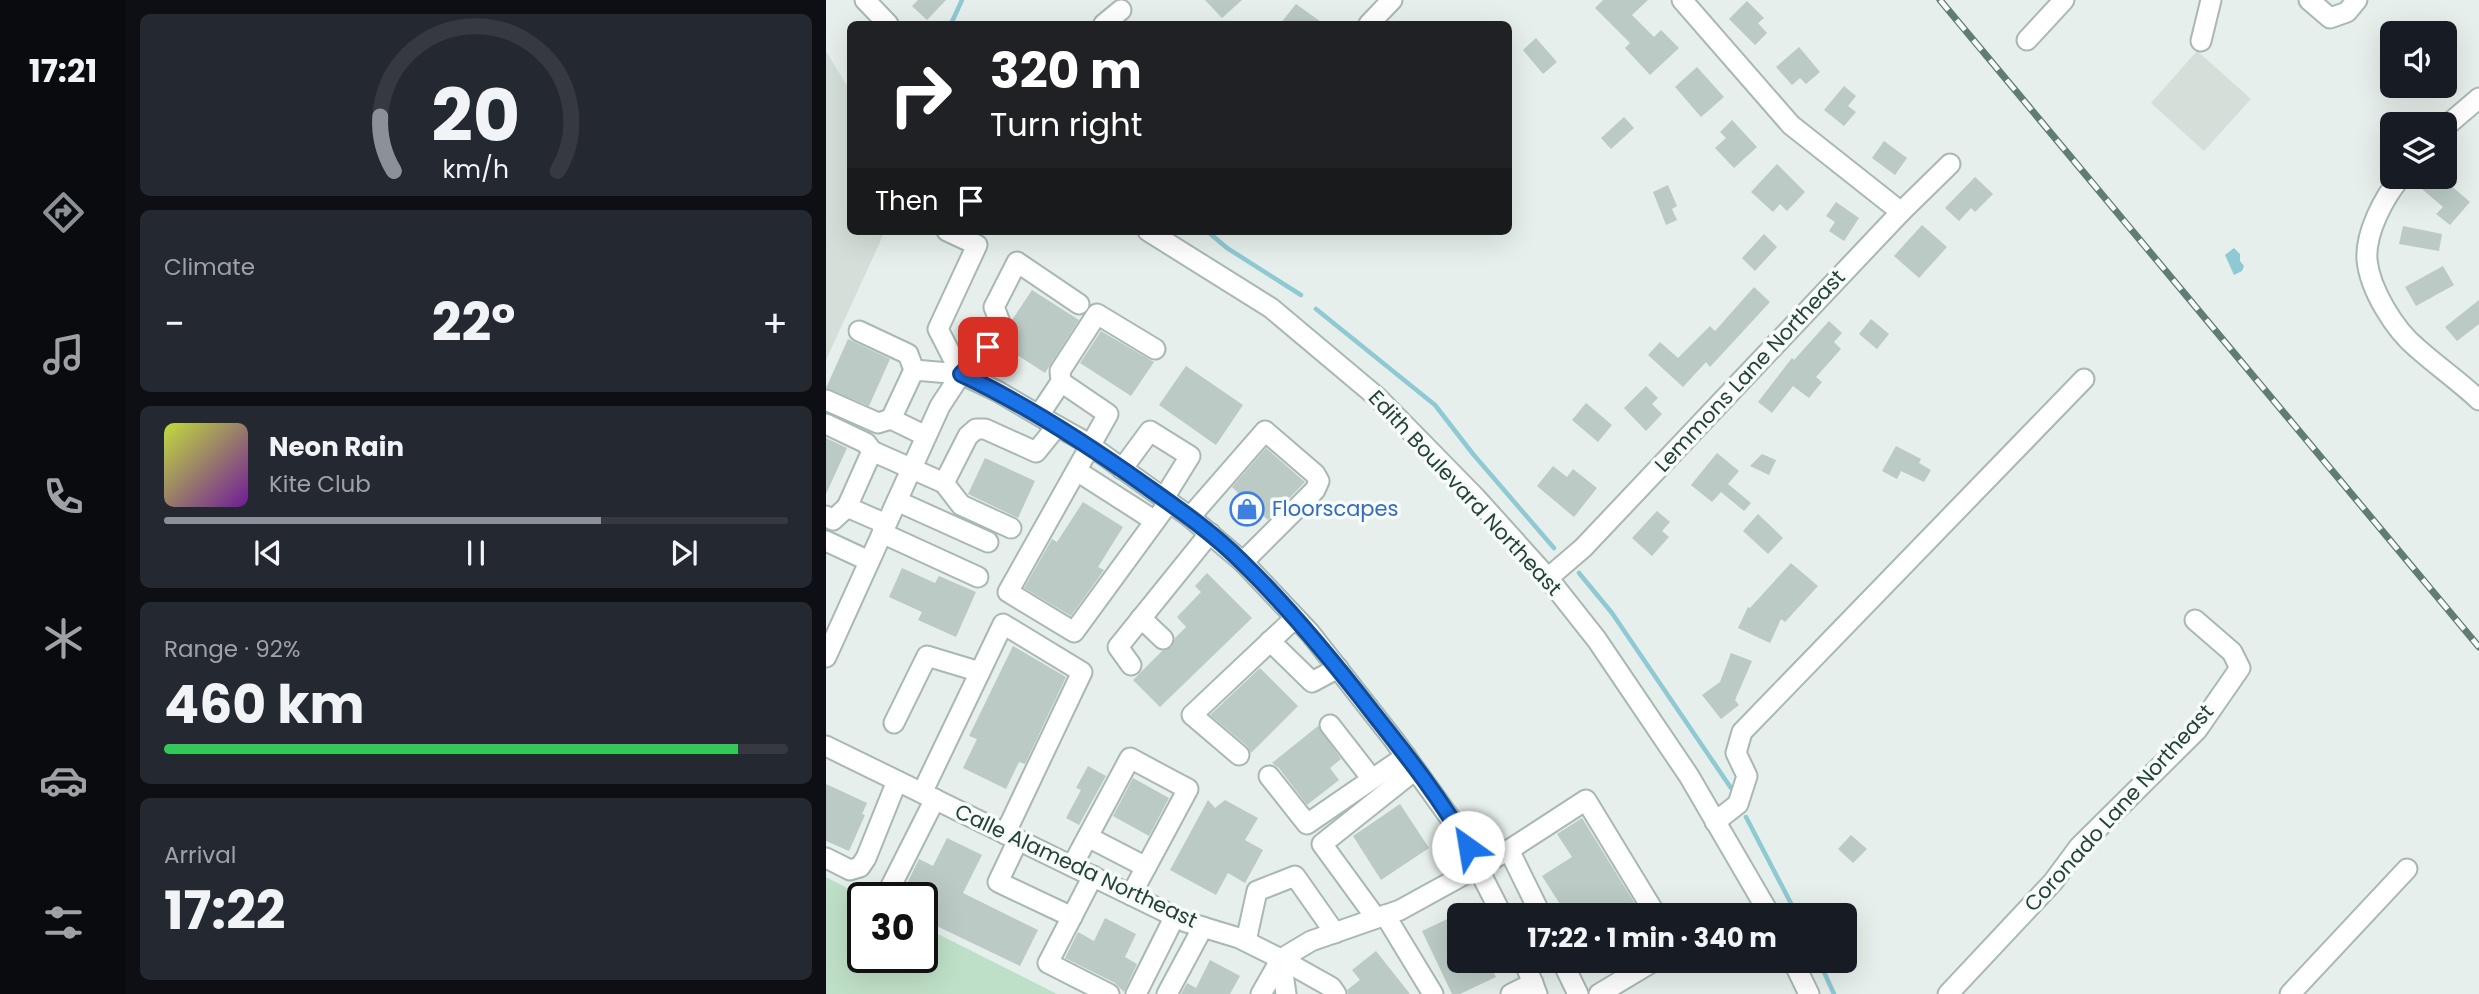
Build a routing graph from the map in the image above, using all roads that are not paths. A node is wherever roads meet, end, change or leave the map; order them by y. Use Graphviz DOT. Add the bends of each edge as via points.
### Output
graph roads {
  1 [pos="865,0"];
  2 [pos="1392,0"];
  3 [pos="1682,0"];
  4 [pos="2064,0"];
  5 [pos="2211,0"];
  6 [pos="2309,0"];
  7 [pos="2357,0"];
  8 [pos="1121,9"];
  9 [pos="885,21"];
  10 [pos="1107,21"];
  11 [pos="1372,21"];
  12 [pos="2027,40"];
  13 [pos="2201,41"];
  14 [pos="2479,98"];
  15 [pos="2457,117"];
  16 [pos="1950,163"];
  17 [pos="2391,189"];
  18 [pos="1900,212"];
  19 [pos="956,235"];
  20 [pos="1175,238"];
  21 [pos="1079,304"];
  22 [pos="859,331"];
  23 [pos="1155,349"];
  24 [pos="914,370"];
  25 [pos="961,374"];
  26 [pos="2084,379"];
  27 [pos="1061,382"];
  28 [pos="826,400"];
  29 [pos="2479,400"];
  30 [pos="1039,415"];
  31 [pos="891,419"];
  32 [pos="826,424"];
  33 [pos="1057,426"];
  34 [pos="926,436"];
  35 [pos="1091,447"];
  36 [pos="872,451"];
  37 [pos="1122,468"];
  38 [pos="911,469"];
  39 [pos="1077,471"];
  40 [pos="944,483"];
  41 [pos="1166,500"];
  42 [pos="897,501"];
  43 [pos="847,507"];
  44 [pos="826,516"];
  45 [pos="1189,517"];
  46 [pos="1155,521"];
  47 [pos="1011,528"];
  48 [pos="884,529"];
  49 [pos="1210,533"];
  50 [pos="826,541"];
  51 [pos="988,542"];
  52 [pos="869,561"];
  53 [pos="1243,562"];
  54 [pos="978,577"];
  55 [pos="1548,578"];
  56 [pos="1141,618"];
  57 [pos="1295,618"];
  58 [pos="2195,620"];
  59 [pos="832,629"];
  60 [pos="1163,639"];
  61 [pos="1270,641"];
  62 [pos="826,657"];
  63 [pos="1131,665"];
  64 [pos="1338,668"];
  65 [pos="980,672"];
  66 [pos="894,723"];
  67 [pos="1330,725"];
  68 [pos="826,746"];
  69 [pos="1239,755"];
  70 [pos="1411,763"];
  71 [pos="1269,776"];
  72 [pos="1373,779"];
  73 [pos="897,781"];
  74 [pos="928,796"];
  75 [pos="1715,822"];
  76 [pos="1012,837"];
  77 [pos="1088,837"];
  78 [pos="1509,850"];
  79 [pos="826,858"];
  80 [pos="1478,865"];
  81 [pos="1072,866"];
  82 [pos="1146,867"];
  83 [pos="2407,869"];
  84 [pos="1093,876"];
  85 [pos="892,882"];
  86 [pos="1131,895"];
  87 [pos="1496,903"];
  88 [pos="1535,903"];
  89 [pos="1649,903"];
  90 [pos="1763,903"];
  91 [pos="1175,916"];
  92 [pos="1381,917"];
  93 [pos="1072,918"];
  94 [pos="1203,927"];
  95 [pos="1335,933"];
  96 [pos="1246,941"];
  97 [pos="1281,959"];
  98 [pos="1568,973"];
  99 [pos="1634,973"];
  100 [pos="1798,973"];
  101 [pos="1535,988"];
  102 [pos="1109,994"];
  103 [pos="1136,994"];
  104 [pos="1167,994"];
  105 [pos="1261,994"];
  106 [pos="1286,994"];
  107 [pos="1336,994"];
  108 [pos="1433,994"];
  109 [pos="1511,994"];
  110 [pos="1578,994"];
  111 [pos="1600,994"];
  112 [pos="1808,994"];
  113 [pos="1948,994"];
  114 [pos="2290,994"];
  1 -- 9 [label="street"];
  2 -- 11 [label="street"];
  3 -- 18 [label="street" via="1791,125"];
  4 -- 12 [label="street"];
  5 -- 13 [label="street"];
  6 -- 7 [label="street" via="2330,18 2347,12"];
  8 -- 10 [label="street"];
  14 -- 15 [label="street"];
  16 -- 18 [label="street, Lemmons Lane Northeast"];
  17 -- 29 [label="street" via="2373,223 2367,259 2372,279 2388,316 2414,347"];
  18 -- 55 [label="street, Lemmons Lane Northeast" via="1583,548"];
  19 -- 25 [label="street" via="977,245 938,329"];
  20 -- 55 [label="street, Edith Boulevard Northeast" via="1271,308 1377,397"];
  21 -- 25 [label="street" via="1017,262 993,307 1001,325 988,347"];
  22 -- 24 [label="street" via="908,354"];
  23 -- 27 [label="street" via="1097,314 1060,371"];
  24 -- 25 [label="street"];
  24 -- 31 [label="street"];
  25 -- 30 [label="street"];
  25 -- 34 [label="street"];
  26 -- 75 [label="street" via="1742,732 1736,754 1746,776 1738,804"];
  27 -- 30 [label="street"];
  27 -- 35 [label="street" via="1108,414"];
  28 -- 31 [label="street" via="878,423"];
  30 -- 33 [label="street"];
  31 -- 34 [label="street"];
  32 -- 36 [label="street" via="866,443"];
  33 -- 35 [label="street"];
  33 -- 40 [label="street" via="1036,452 976,429"];
  34 -- 38 [label="street"];
  35 -- 37 [label="street"];
  35 -- 39 [label="street"];
  36 -- 38 [label="street"];
  36 -- 43 [label="street"];
  37 -- 41 [label="street"];
  37 -- 41 [label="street" via="1150,431 1190,456"];
  38 -- 40 [label="street"];
  38 -- 42 [label="street"];
  39 -- 46 [label="street"];
  39 -- 46 [label="street" via="1008,592 1074,632"];
  40 -- 47 [label="street" via="961,505"];
  41 -- 45 [label="street"];
  41 -- 46 [label="street"];
  42 -- 48 [label="street"];
  42 -- 51 [label="street"];
  43 -- 44 [label="street" via="833,520"];
  43 -- 48 [label="street"];
  45 -- 49 [label="street"];
  45 -- 53 [label="street" via="1265,431 1319,481"];
  48 -- 52 [label="street"];
  48 -- 54 [label="street"];
  49 -- 53 [label="street"];
  49 -- 56 [label="street"];
  50 -- 52 [label="street"];
  52 -- 59 [label="street"];
  53 -- 57 [label="street"];
  55 -- 75 [label="street, Edith Boulevard Northeast" via="1646,710"];
  56 -- 60 [label="street"];
  56 -- 63 [label="street" via="1118,647"];
  57 -- 61 [label="street"];
  57 -- 64 [label="street"];
  58 -- 113 [label="street, Coronado Lane Northeast" via="2232,652 2240,668 2197,730 2078,847 2053,882"];
  59 -- 62 [label="street"];
  61 -- 64 [label="street" via="1312,682"];
  61 -- 69 [label="street" via="1192,715"];
  64 -- 70 [label="street"];
  65 -- 66 [label="street" via="927,656"];
  65 -- 74 [label="street"];
  65 -- 76 [label="street" via="1003,624 1082,672"];
  67 -- 72 [label="street"];
  68 -- 73 [label="street, Calle Alameda Northeast"];
  70 -- 72 [label="street"];
  70 -- 80 [label="street"];
  70 -- 92 [label="street" via="1322,844"];
  71 -- 72 [label="street" via="1307,824"];
  73 -- 74 [label="street, Calle Alameda Northeast"];
  73 -- 79 [label="street" via="860,867 850,870"];
  74 -- 76 [label="street, Calle Alameda Northeast"];
  74 -- 85 [label="street"];
  75 -- 90 [label="street, Edith Boulevard Northeast"];
  76 -- 81 [label="street, Calle Alameda Northeast"];
  76 -- 93 [label="street" via="998,882"];
  77 -- 81 [label="street"];
  77 -- 82 [label="street"];
  77 -- 82 [label="street" via="1130,758 1188,789"];
  78 -- 80 [label="street"];
  78 -- 88 [label="street"];
  78 -- 89 [label="street" via="1586,800"];
  80 -- 87 [label="street"];
  80 -- 92 [label="street"];
  81 -- 84 [label="street, Calle Alameda Northeast"];
  82 -- 86 [label="street"];
  83 -- 114 [label="street"];
  84 -- 86 [label="street, Calle Alameda Northeast"];
  84 -- 93 [label="street"];
  86 -- 91 [label="street, Calle Alameda Northeast"];
  91 -- 94 [label="street, Calle Alameda Northeast"];
  91 -- 103 [label="street"];
  92 -- 95 [label="street"];
  92 -- 108 [label="street"];
  93 -- 102 [label="street" via="1048,963"];
  94 -- 96 [label="street, Calle Alameda Northeast"];
  94 -- 104 [label="street"];
  95 -- 96 [label="street" via="1295,876 1257,891"];
  95 -- 97 [label="street"];
  96 -- 97 [label="street, Calle Alameda Northeast"];
  97 -- 105 [label="street"];
  97 -- 106 [label="street"];
  97 -- 107 [label="street, Calle Alameda Northeast"];
  98 -- 110 [label="street"];
  99 -- 111 [label="street"];
  100 -- 112 [label="street"];
  101 -- 109 [label="street"];
}
